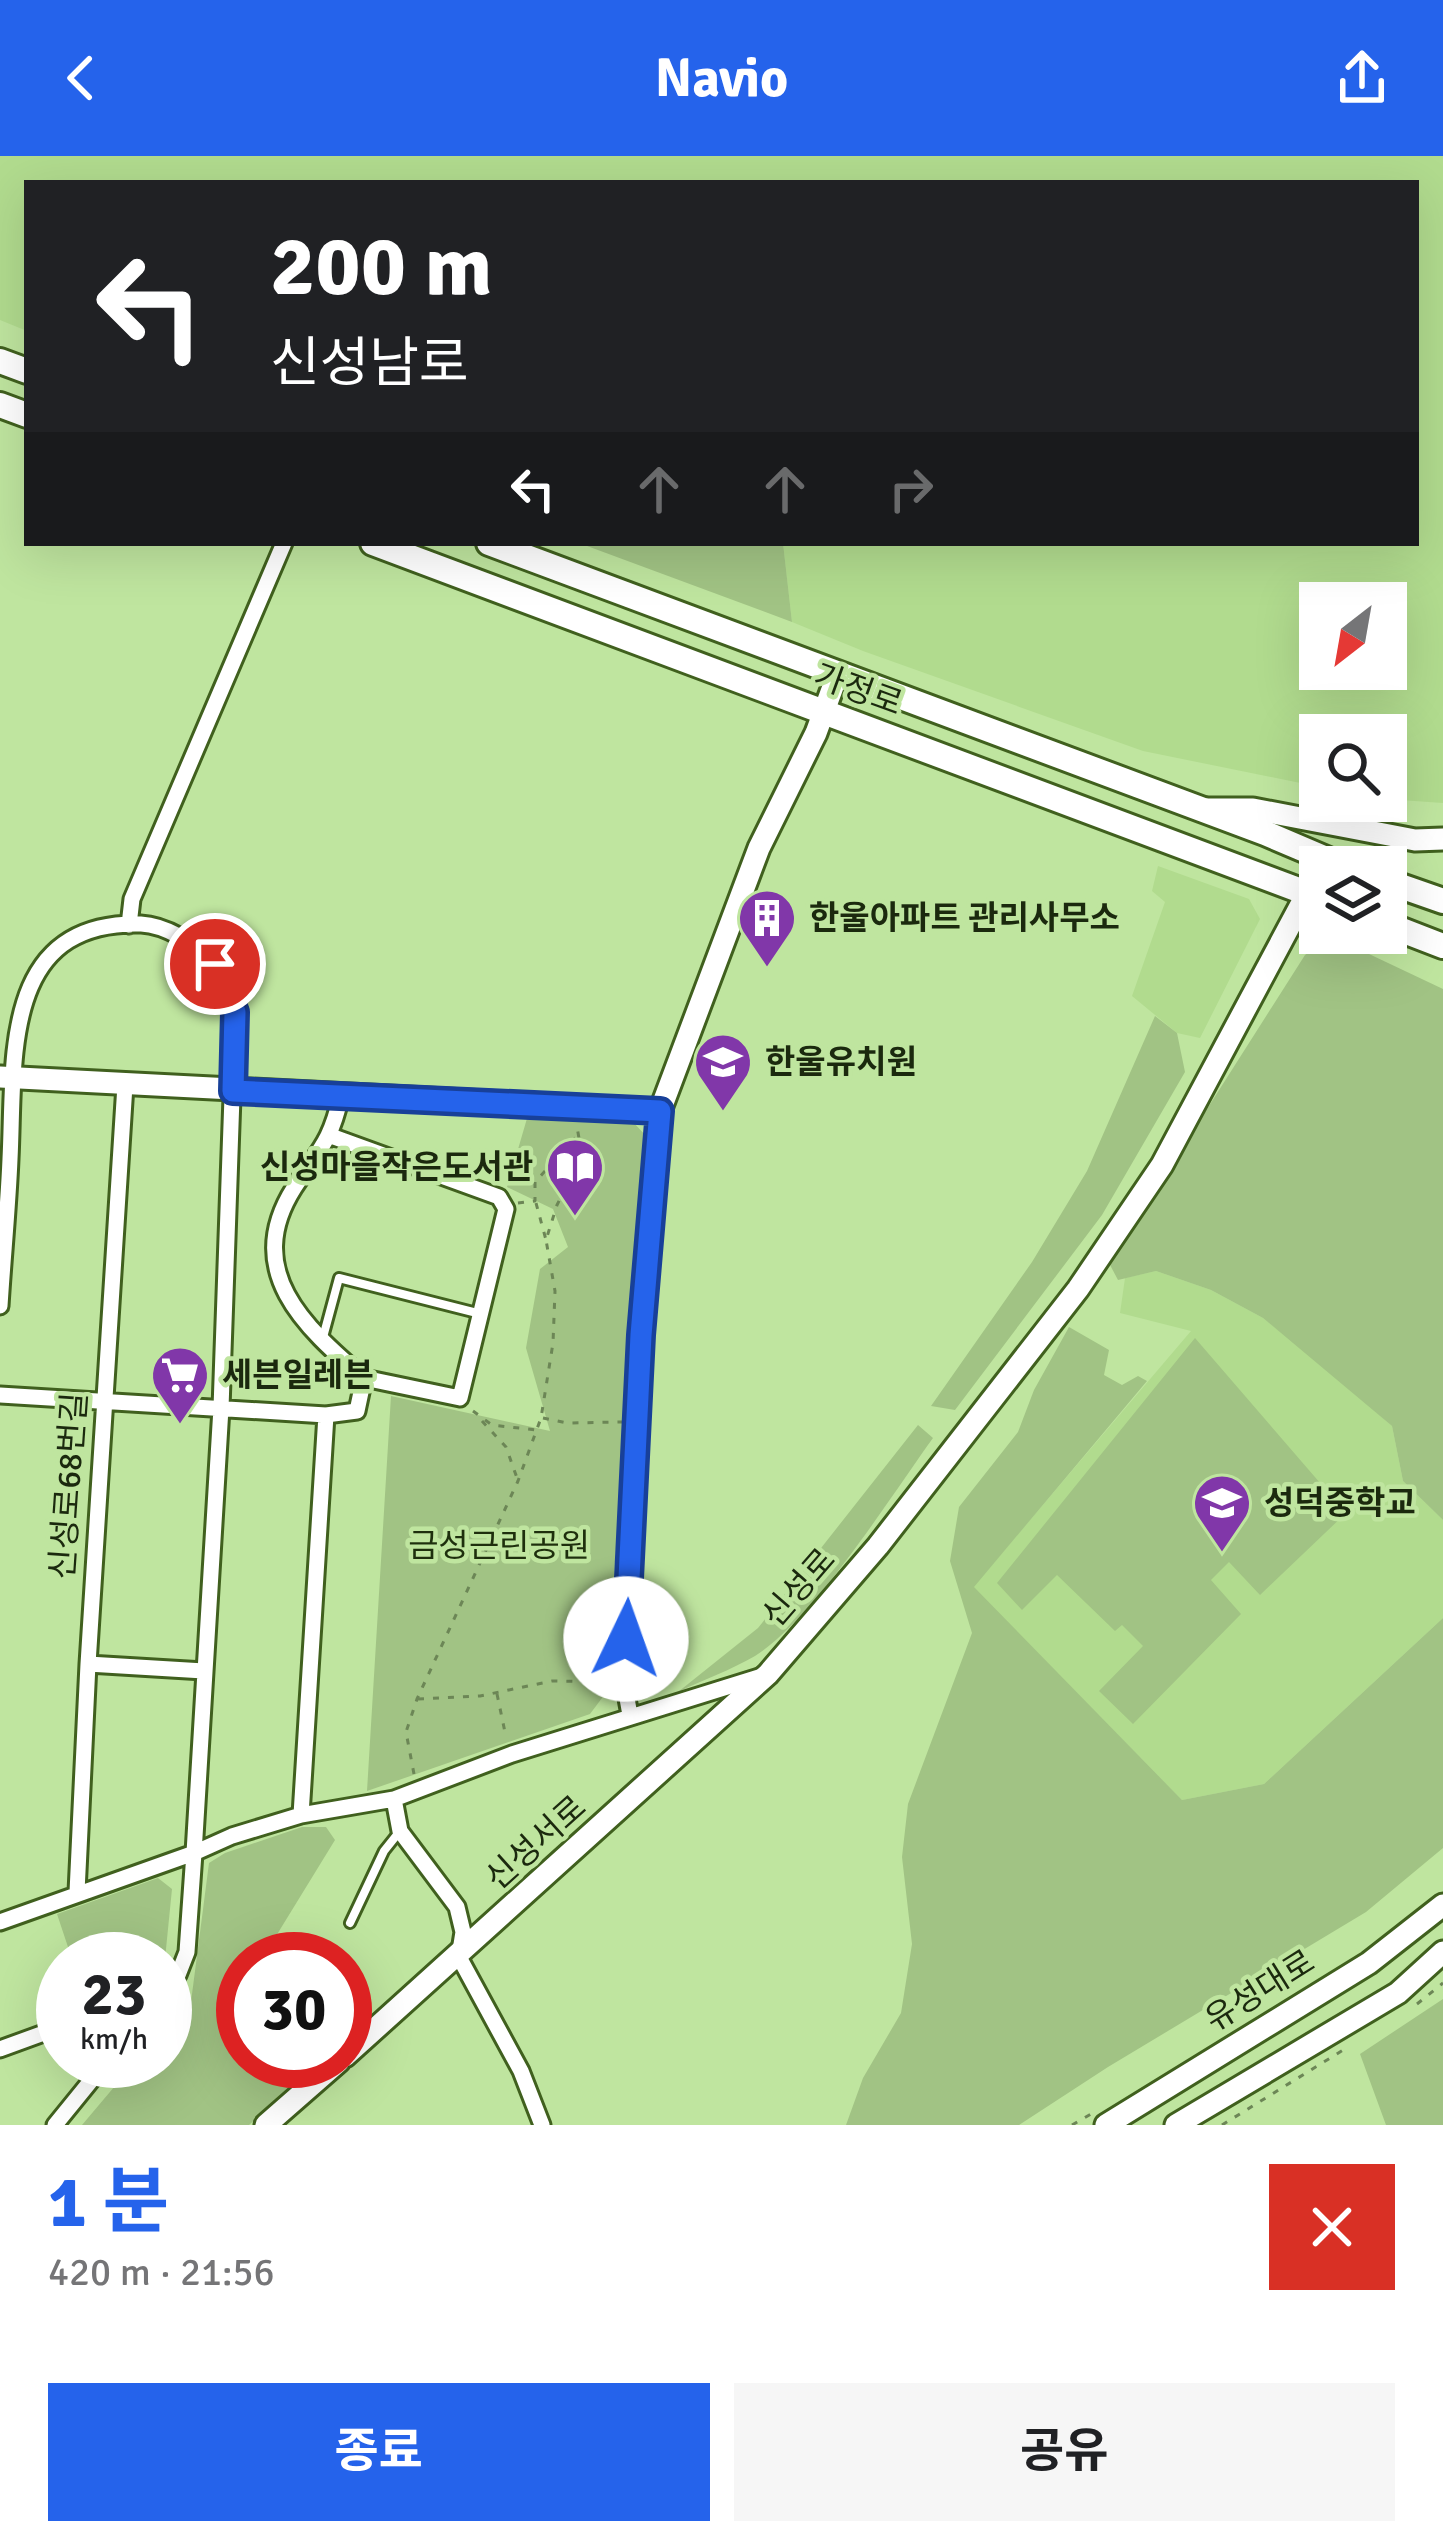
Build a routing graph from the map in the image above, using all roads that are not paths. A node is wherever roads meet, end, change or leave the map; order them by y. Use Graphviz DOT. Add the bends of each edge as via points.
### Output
graph roads {
  1 [pos="283,546"];
  2 [pos="381,546"];
  3 [pos="497,546"];
  4 [pos="838,673"];
  5 [pos="823,713"];
  6 [pos="1196,809"];
  7 [pos="1443,839"];
  8 [pos="1299,851"];
  9 [pos="1407,888"];
  10 [pos="1299,890"];
  11 [pos="1443,901"];
  12 [pos="1299,923"];
  13 [pos="129,925"];
  14 [pos="1407,932"];
  15 [pos="1443,946"];
  16 [pos="6,1078"];
  17 [pos="125,1084"];
  18 [pos="233,1091"];
  19 [pos="341,1096"];
  20 [pos="660,1111"];
  21 [pos="332,1136"];
  22 [pos="0,1306"];
  23 [pos="481,1314"];
  24 [pos="322,1342"];
  25 [pos="364,1378"];
  26 [pos="0,1395"];
  27 [pos="105,1401"];
  28 [pos="220,1408"];
  29 [pos="326,1415"];
  30 [pos="88,1664"];
  31 [pos="204,1671"];
  32 [pos="768,1675"];
  33 [pos="630,1715"];
  34 [pos="394,1799"];
  35 [pos="301,1816"];
  36 [pos="400,1831"];
  37 [pos="194,1853"];
  38 [pos="77,1892"];
  39 [pos="1443,1905"];
  40 [pos="0,1922"];
  41 [pos="350,1923"];
  42 [pos="188,1932"];
  43 [pos="1443,1952"];
  44 [pos="459,1957"];
  45 [pos="372,2032"];
  46 [pos="36,2036"];
  47 [pos="0,2049"];
  48 [pos="84,2088"];
  49 [pos="308,2088"];
  50 [pos="55,2125"];
  51 [pos="266,2125"];
  52 [pos="542,2125"];
  53 [pos="1106,2125"];
  54 [pos="1176,2125"];
  1 -- 13 [label="street" via="132,899"];
  2 -- 5 [label="main road, 가정로"];
  3 -- 4 [label="main road, 가정로"];
  4 -- 5 [label="street"];
  4 -- 6 [label="main road, 가정로"];
  5 -- 10 [label="main road, 가정로"];
  5 -- 20 [label="street" via="759,848"];
  6 -- 7 [label="street" via="1253,809"];
  6 -- 8 [label="main road, 가정로"];
  9 -- 11 [label="main road"];
  12 -- 32 [label="street, 신성로" via="1099,1261"];
  13 -- 16 [label="street" via="81,935 38,967"];
  13 -- 18 [label="street" via="181,937 215,964 235,1012"];
  14 -- 15 [label="main road"];
  16 -- 17 [label="street"];
  16 -- 22 [label="street"];
  17 -- 18 [label="street"];
  17 -- 27 [label="street, 신성로68번길"];
  18 -- 19 [label="street"];
  18 -- 28 [label="street"];
  19 -- 20 [label="street"];
  19 -- 21 [label="street"];
  20 -- 33 [label="street" via="624,1682"];
  21 -- 23 [label="street" via="499,1197 506,1209"];
  21 -- 24 [label="street" via="278,1220 276,1257 280,1284"];
  23 -- 24 [label="lane" via="339,1278"];
  23 -- 25 [label="street" via="460,1398"];
  24 -- 25 [label="street"];
  25 -- 29 [label="street" via="357,1411"];
  26 -- 27 [label="street"];
  27 -- 28 [label="street"];
  27 -- 30 [label="street, 신성로68번길"];
  28 -- 29 [label="street"];
  28 -- 31 [label="street"];
  29 -- 35 [label="street"];
  30 -- 31 [label="street"];
  30 -- 38 [label="street, 신성로68번길"];
  31 -- 37 [label="street"];
  32 -- 33 [label="street, 신성로"];
  32 -- 44 [label="street, 신성서로"];
  33 -- 34 [label="street, 신성로"];
  34 -- 35 [label="street, 신성로"];
  34 -- 36 [label="street"];
  35 -- 37 [label="street, 신성로"];
  36 -- 41 [label="lane"];
  36 -- 44 [label="street" via="457,1907"];
  37 -- 38 [label="street, 신성로"];
  37 -- 42 [label="street"];
  38 -- 40 [label="street, 신성로"];
  39 -- 53 [label="street, 유성대로" via="1369,1963"];
  43 -- 54 [label="street" via="1398,1993"];
  44 -- 45 [label="street, 신성서로"];
  44 -- 52 [label="street"];
  46 -- 47 [label="street"];
  48 -- 50 [label="street"];
  49 -- 51 [label="street, 신성서로"];
}
